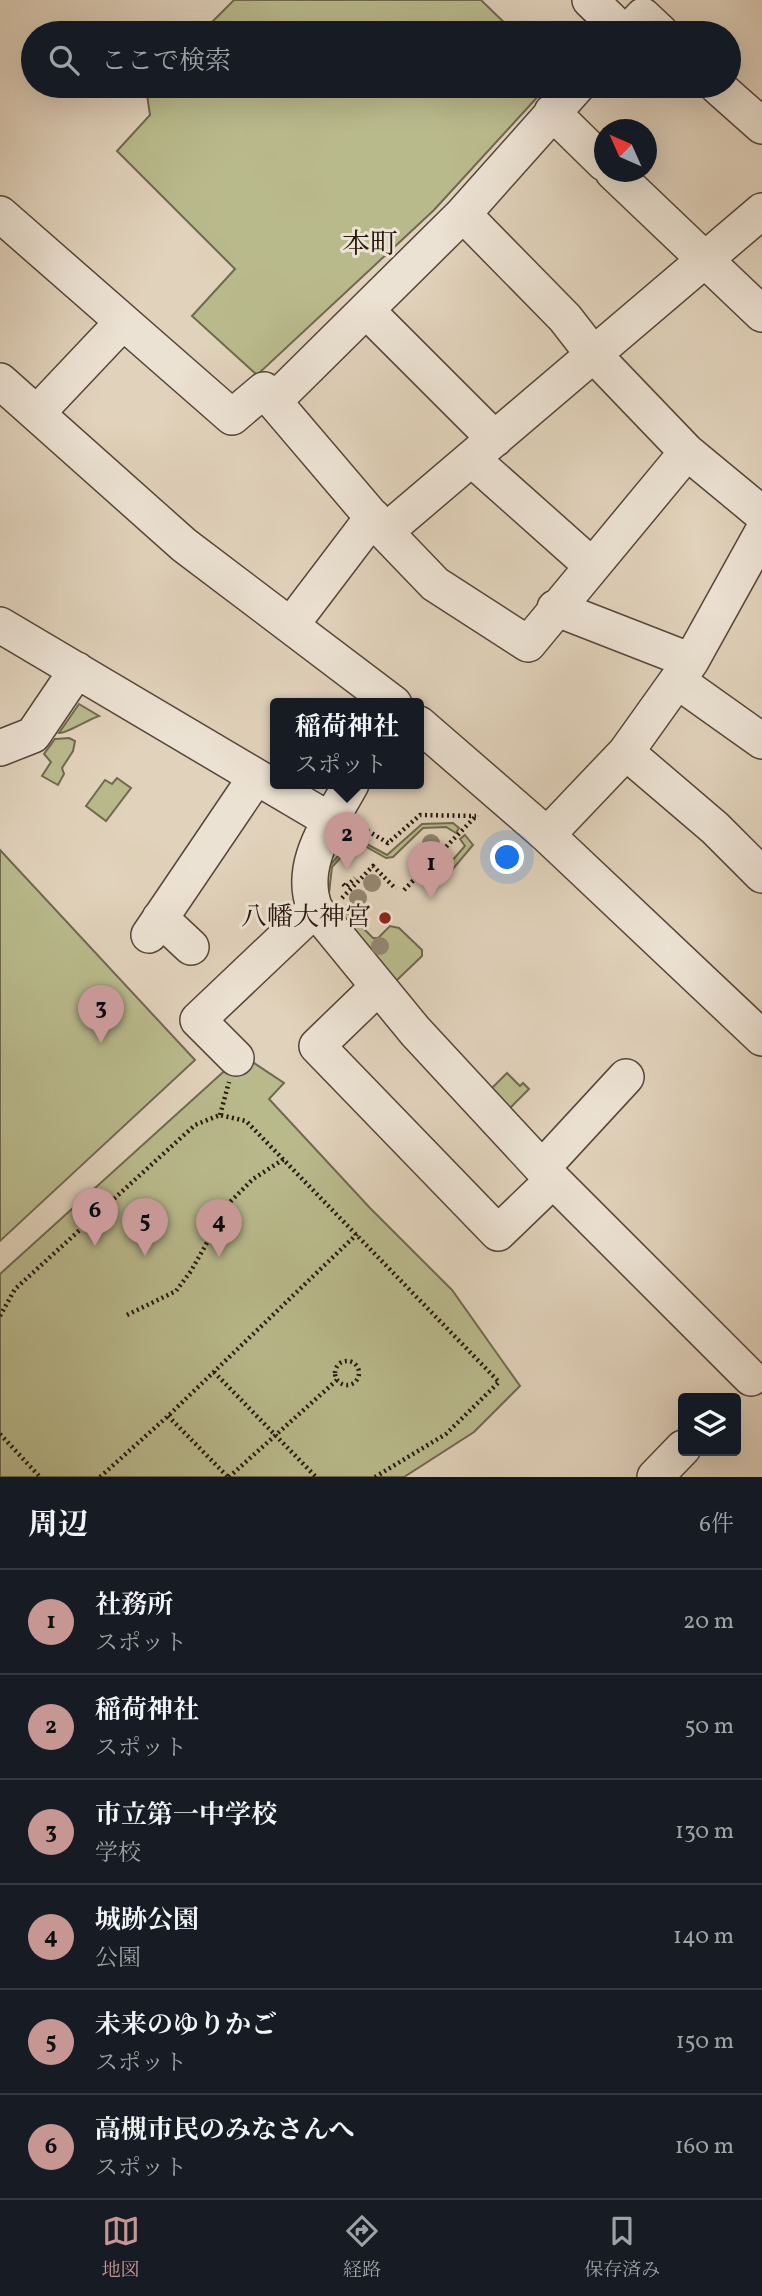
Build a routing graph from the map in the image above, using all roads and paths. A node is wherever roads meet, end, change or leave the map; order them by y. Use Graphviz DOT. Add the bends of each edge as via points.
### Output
graph roads {
  1 [pos="590,0"];
  2 [pos="637,21"];
  3 [pos="565,98"];
  4 [pos="731,98"];
  5 [pos="552,112"];
  6 [pos="762,126"];
  7 [pos="594,153"];
  8 [pos="623,182"];
  9 [pos="762,211"];
  10 [pos="0,214"];
  11 [pos="463,214"];
  12 [pos="703,259"];
  13 [pos="366,310"];
  14 [pos="762,314"];
  15 [pos="123,322"];
  16 [pos="593,354"];
  17 [pos="0,381"];
  18 [pos="275,400"];
  19 [pos="37,413"];
  20 [pos="483,449"];
  21 [pos="687,452"];
  22 [pos="762,513"];
  23 [pos="379,524"];
  24 [pos="762,533"];
  25 [pos="591,565"];
  26 [pos="555,608"];
  27 [pos="0,625"];
  28 [pos="292,625"];
  29 [pos="77,670"];
  30 [pos="685,671"];
  31 [pos="386,698"];
  32 [pos="424,730"];
  33 [pos="762,741"];
  34 [pos="0,748"];
  35 [pos="626,752"];
  36 [pos="256,777"];
  37 [pos="270,782"];
  38 [pos="291,789"];
  39 [pos="488,804"];
  40 [pos="340,806"];
  41 [pos="547,835"];
  42 [pos="762,875"];
  43 [pos="355,878"];
  44 [pos="342,884"];
  45 [pos="396,889"];
  46 [pos="404,890"];
  47 [pos="318,914"];
  48 [pos="191,947"];
  49 [pos="378,987"];
  50 [pos="762,1038"];
  51 [pos="236,1058"];
  52 [pos="626,1077"];
  53 [pos="284,1159"];
  54 [pos="548,1174"];
  55 [pos="357,1234"];
  56 [pos="127,1314"];
  57 [pos="0,1316"];
  58 [pos="214,1372"];
  59 [pos="337,1380"];
  60 [pos="748,1381"];
  61 [pos="168,1416"];
  62 [pos="0,1434"];
  63 [pos="278,1435"];
  64 [pos="678,1453"];
  65 [pos="40,1477"];
  66 [pos="100,1477"];
  67 [pos="229,1477"];
  68 [pos="316,1477"];
  69 [pos="375,1477"];
  70 [pos="656,1477"];
  1 -- 2 [label="street"];
  3 -- 5 [label="street"];
  4 -- 6 [label="street"];
  5 -- 7 [label="street"];
  5 -- 11 [label="street"];
  8 -- 12 [label="street"];
  9 -- 12 [label="street"];
  10 -- 15 [label="street"];
  11 -- 13 [label="street"];
  11 -- 16 [label="street" via="565,318"];
  12 -- 14 [label="street"];
  12 -- 16 [label="street"];
  13 -- 18 [label="street"];
  13 -- 20 [label="street"];
  15 -- 18 [label="street" via="232,417 264,390"];
  15 -- 19 [label="street"];
  16 -- 20 [label="street"];
  16 -- 21 [label="street"];
  17 -- 19 [label="street"];
  18 -- 23 [label="street"];
  19 -- 28 [label="street" via="184,545"];
  20 -- 23 [label="street"];
  20 -- 25 [label="street"];
  21 -- 22 [label="street"];
  21 -- 25 [label="street"];
  23 -- 26 [label="street" via="435,584 528,644"];
  23 -- 28 [label="street"];
  24 -- 30 [label="street"];
  25 -- 26 [label="street"];
  26 -- 30 [label="street"];
  27 -- 29 [label="street"];
  28 -- 31 [label="street"];
  29 -- 34 [label="street" via="33,735"];
  29 -- 36 [label="street"];
  30 -- 33 [label="street"];
  30 -- 35 [label="street"];
  32 -- 39 [label="street"];
  35 -- 41 [label="street"];
  35 -- 42 [label="street"];
  36 -- 37 [label="street"];
  36 -- 48 [label="street" via="154,926"];
  38 -- 40 [label="street"];
  39 -- 40 [label="path" via="420,815 388,843"];
  39 -- 41 [label="street"];
  39 -- 46 [label="path"];
  40 -- 47 [label="street" via="311,866 310,895"];
  41 -- 50 [label="street"];
  43 -- 44 [label="path" via="346,887"];
  43 -- 45 [label="path" via="373,866"];
  43 -- 47 [label="path"];
  47 -- 49 [label="street"];
  47 -- 51 [label="street" via="198,1020"];
  49 -- 54 [label="street"];
  49 -- 54 [label="street" via="317,1046 498,1233"];
  52 -- 54 [label="street"];
  53 -- 55 [label="path"];
  53 -- 56 [label="path" via="253,1179 230,1202 176,1291"];
  53 -- 57 [label="path" via="246,1121 220,1115 203,1120 15,1289"];
  54 -- 60 [label="street"];
  55 -- 58 [label="path"];
  55 -- 69 [label="path" via="499,1382 446,1434"];
  58 -- 61 [label="path"];
  58 -- 63 [label="path"];
  59 -- 59 [label="path" via="340,1363 356,1365 355,1382"];
  59 -- 63 [label="path"];
  61 -- 66 [label="path"];
  61 -- 67 [label="path"];
  62 -- 65 [label="path"];
  63 -- 67 [label="path"];
  63 -- 68 [label="path"];
  64 -- 70 [label="street"];
}
